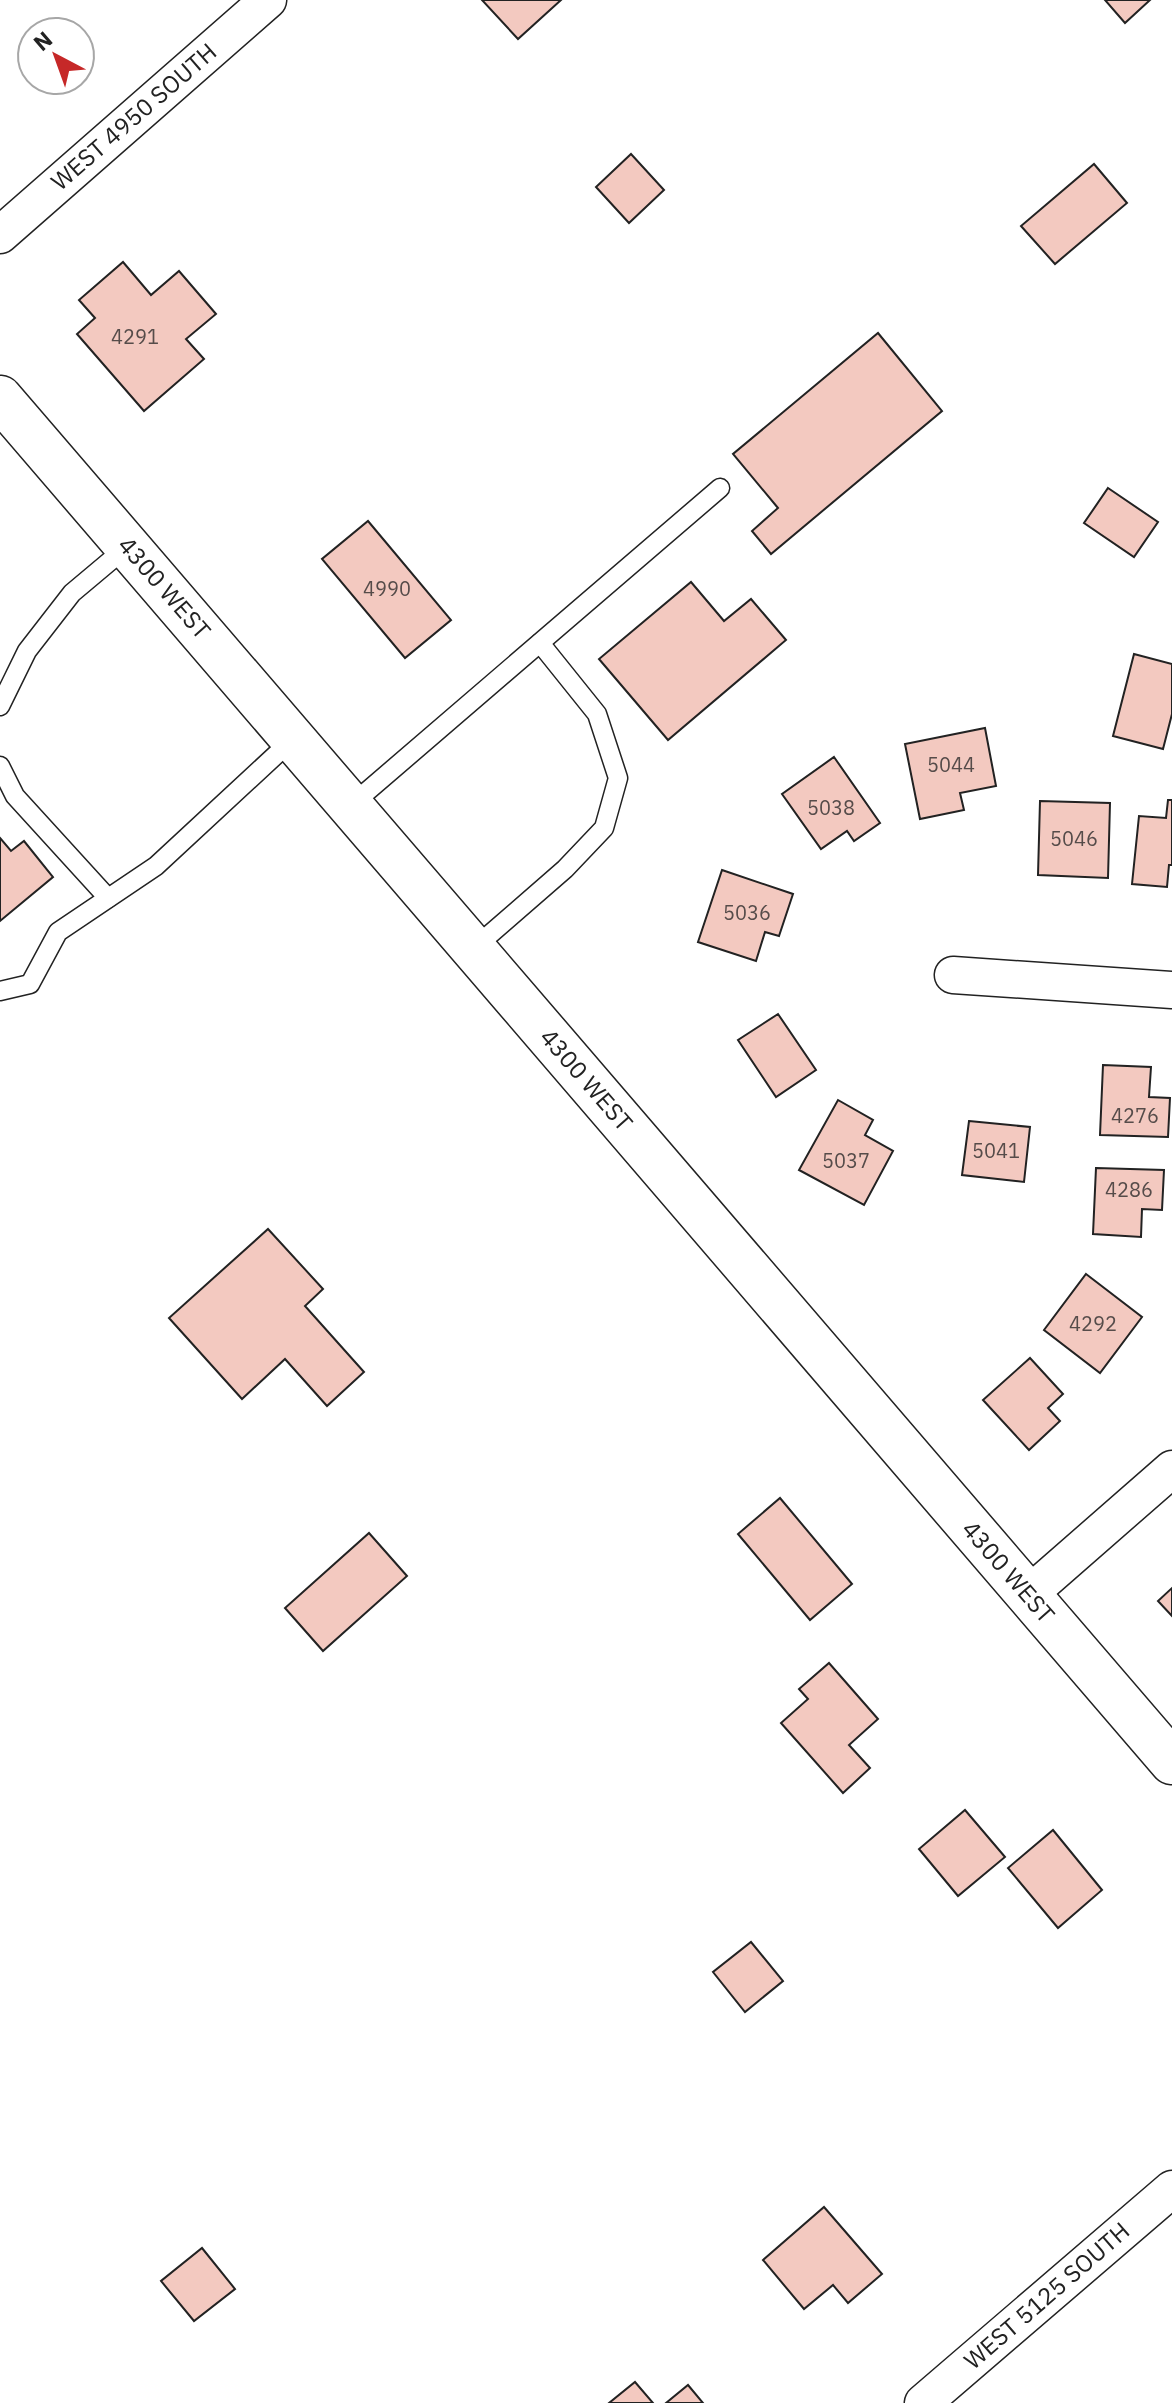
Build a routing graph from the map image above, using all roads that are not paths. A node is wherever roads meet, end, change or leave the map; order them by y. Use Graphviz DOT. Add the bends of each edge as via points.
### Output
graph roads {
  1 [pos="268,0"];
  2 [pos="0,235"];
  3 [pos="0,398"];
  4 [pos="720,488"];
  5 [pos="128,546"];
  6 [pos="540,643"];
  7 [pos="0,706"];
  8 [pos="293,739"];
  9 [pos="0,766"];
  10 [pos="350,806"];
  11 [pos="108,898"];
  12 [pos="473,949"];
  13 [pos="953,975"];
  14 [pos="1172,990"];
  15 [pos="0,991"];
  16 [pos="1172,1469"];
  17 [pos="1028,1595"];
  18 [pos="1172,1762"];
  19 [pos="1172,2189"];
  20 [pos="923,2403"];
  1 -- 2 [label="street, WEST 4950 SOUTH"];
  3 -- 5 [label="street, 4300 WEST"];
  4 -- 6 [label="lane"];
  5 -- 7 [label="lane" via="72,593 27,651"];
  5 -- 8 [label="street, 4300 WEST"];
  6 -- 10 [label="lane"];
  6 -- 12 [label="lane" via="597,714 618,778 604,828"];
  8 -- 10 [label="street, 4300 WEST"];
  8 -- 11 [label="lane" via="156,866"];
  9 -- 11 [label="lane" via="15,796"];
  10 -- 12 [label="street, 4300 WEST"];
  11 -- 15 [label="lane" via="58,932 30,984"];
  12 -- 17 [label="street, 4300 WEST"];
  13 -- 14 [label="street"];
  16 -- 17 [label="street"];
  17 -- 18 [label="street, 4300 WEST"];
  19 -- 20 [label="street, WEST 5125 SOUTH"];
}
